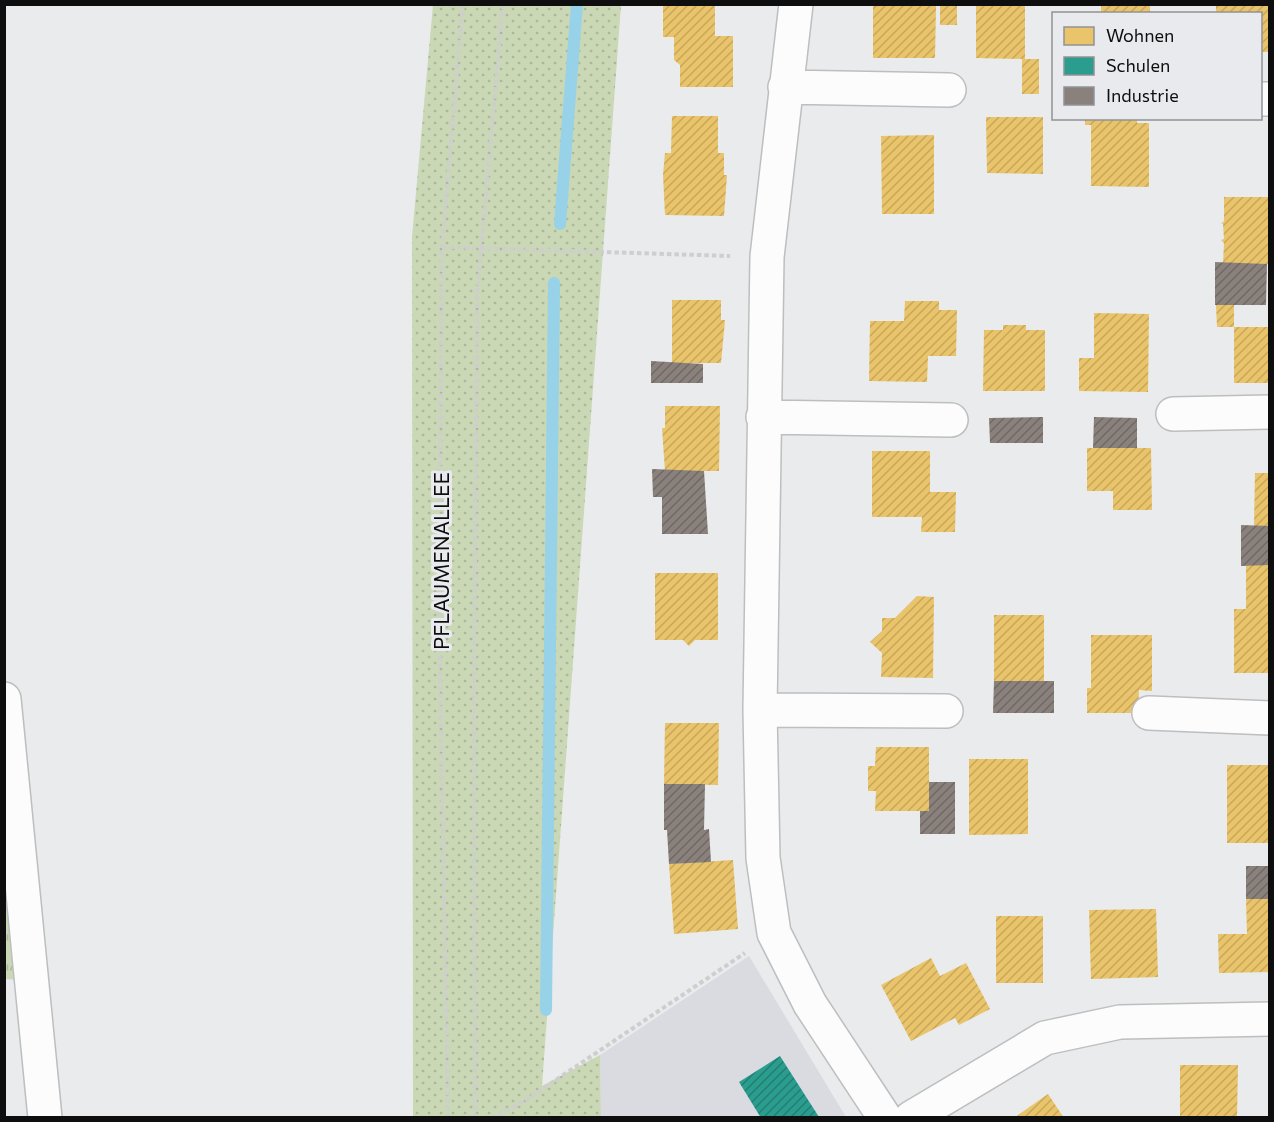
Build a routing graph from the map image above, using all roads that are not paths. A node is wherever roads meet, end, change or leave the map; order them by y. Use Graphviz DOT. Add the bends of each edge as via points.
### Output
graph roads {
  1 [pos="796,4"];
  2 [pos="785,87"];
  3 [pos="949,90"];
  4 [pos="1269,412"];
  5 [pos="1173,414"];
  6 [pos="763,417"];
  7 [pos="951,420"];
  8 [pos="4,699"];
  9 [pos="760,710"];
  10 [pos="946,711"];
  11 [pos="1149,713"];
  12 [pos="1269,718"];
  13 [pos="1269,1019"];
  14 [pos="45,1118"];
  15 [pos="885,1118"];
  16 [pos="911,1118"];
  1 -- 2 [label="street"];
  2 -- 3 [label="street"];
  2 -- 6 [label="street" via="767,257"];
  4 -- 5 [label="street"];
  6 -- 7 [label="street"];
  6 -- 9 [label="street"];
  8 -- 14 [label="street"];
  9 -- 10 [label="street"];
  9 -- 15 [label="street" via="763,858 774,933 810,1004"];
  11 -- 12 [label="street"];
  13 -- 16 [label="street" via="1120,1022 1046,1038"];
}
